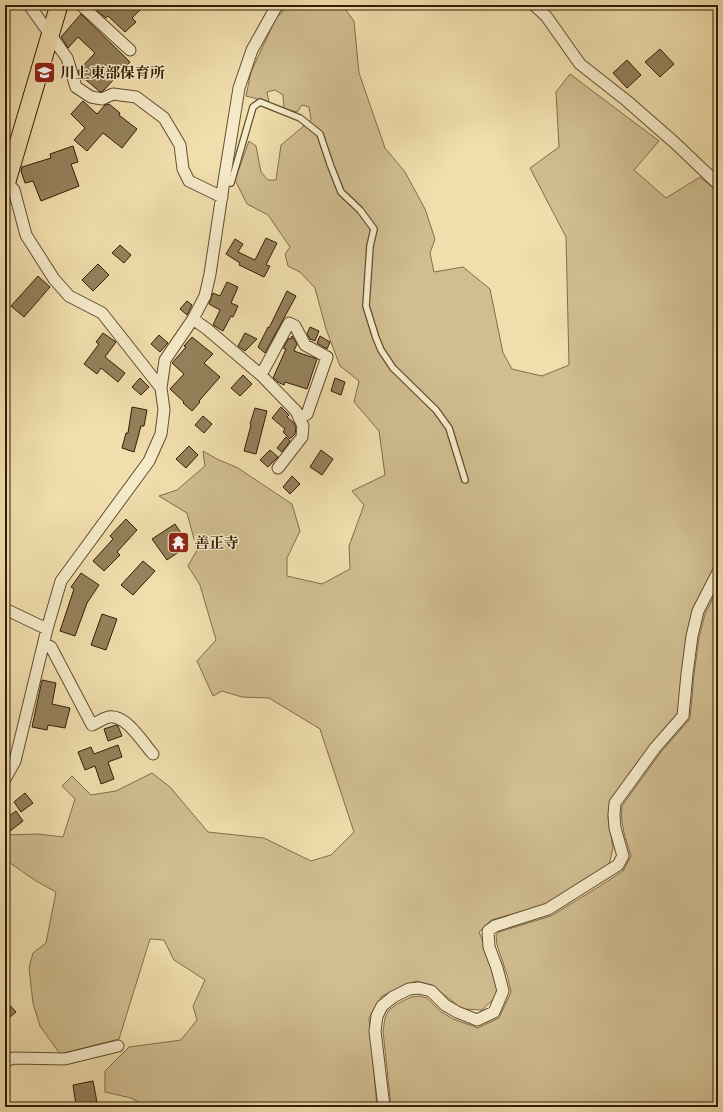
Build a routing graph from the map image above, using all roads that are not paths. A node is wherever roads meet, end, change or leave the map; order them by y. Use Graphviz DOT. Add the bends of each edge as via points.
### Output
graph roads {
  1 [pos="29,5"];
  2 [pos="59,5"];
  3 [pos="81,5"];
  4 [pos="279,5"];
  5 [pos="534,5"];
  6 [pos="50,36"];
  7 [pos="130,50"];
  8 [pos="224,181"];
  9 [pos="718,184"];
  10 [pos="6,185"];
  11 [pos="222,197"];
  12 [pos="193,320"];
  13 [pos="261,375"];
  14 [pos="161,388"];
  15 [pos="299,418"];
  16 [pos="278,468"];
  17 [pos="465,480"];
  18 [pos="718,572"];
  19 [pos="5,609"];
  20 [pos="47,629"];
  21 [pos="44,644"];
  22 [pos="153,754"];
  23 [pos="5,779"];
  24 [pos="118,1046"];
  25 [pos="5,1061"];
  26 [pos="384,1107"];
  1 -- 6 [label="street"];
  2 -- 6 [label="main road"];
  3 -- 7 [label="street"];
  4 -- 8 [label="street" via="252,50 239,88"];
  5 -- 9 [label="street" via="546,16 580,64 675,143"];
  6 -- 10 [label="main road"];
  6 -- 11 [label="street" via="67,58 76,87 91,97 102,99 113,94 136,97 164,118 180,145 183,169 189,181"];
  8 -- 11 [label="street"];
  8 -- 17 [label="lane" via="231,183 253,107 260,102 300,118 320,134 341,192 360,210 374,229 370,246 366,306 381,350 393,368 436,410 449,428"];
  10 -- 14 [label="street" via="14,190 26,235 54,279 69,296 102,313"];
  11 -- 12 [label="street" via="205,296"];
  12 -- 13 [label="street"];
  12 -- 14 [label="street" via="165,360"];
  13 -- 15 [label="street" via="296,411"];
  13 -- 15 [label="street" via="289,324 295,326 305,346 327,357 307,414"];
  14 -- 20 [label="street" via="164,410 161,434 149,461 61,581"];
  15 -- 16 [label="street" via="303,426 302,437"];
  18 -- 26 [label="street" via="698,611 686,674 683,716 655,748 615,804 615,828 623,856 618,865 548,909 488,931 489,947 503,991 494,1012 477,1020 445,1005 431,991 419,988 393,997 382,1006 377,1016 375,1031"];
  19 -- 20 [label="street"];
  20 -- 21 [label="street"];
  21 -- 22 [label="street" via="51,647 92,725 108,717 117,717 124,721"];
  21 -- 23 [label="street" via="15,761"];
  24 -- 25 [label="street" via="65,1059 14,1058"];
}
